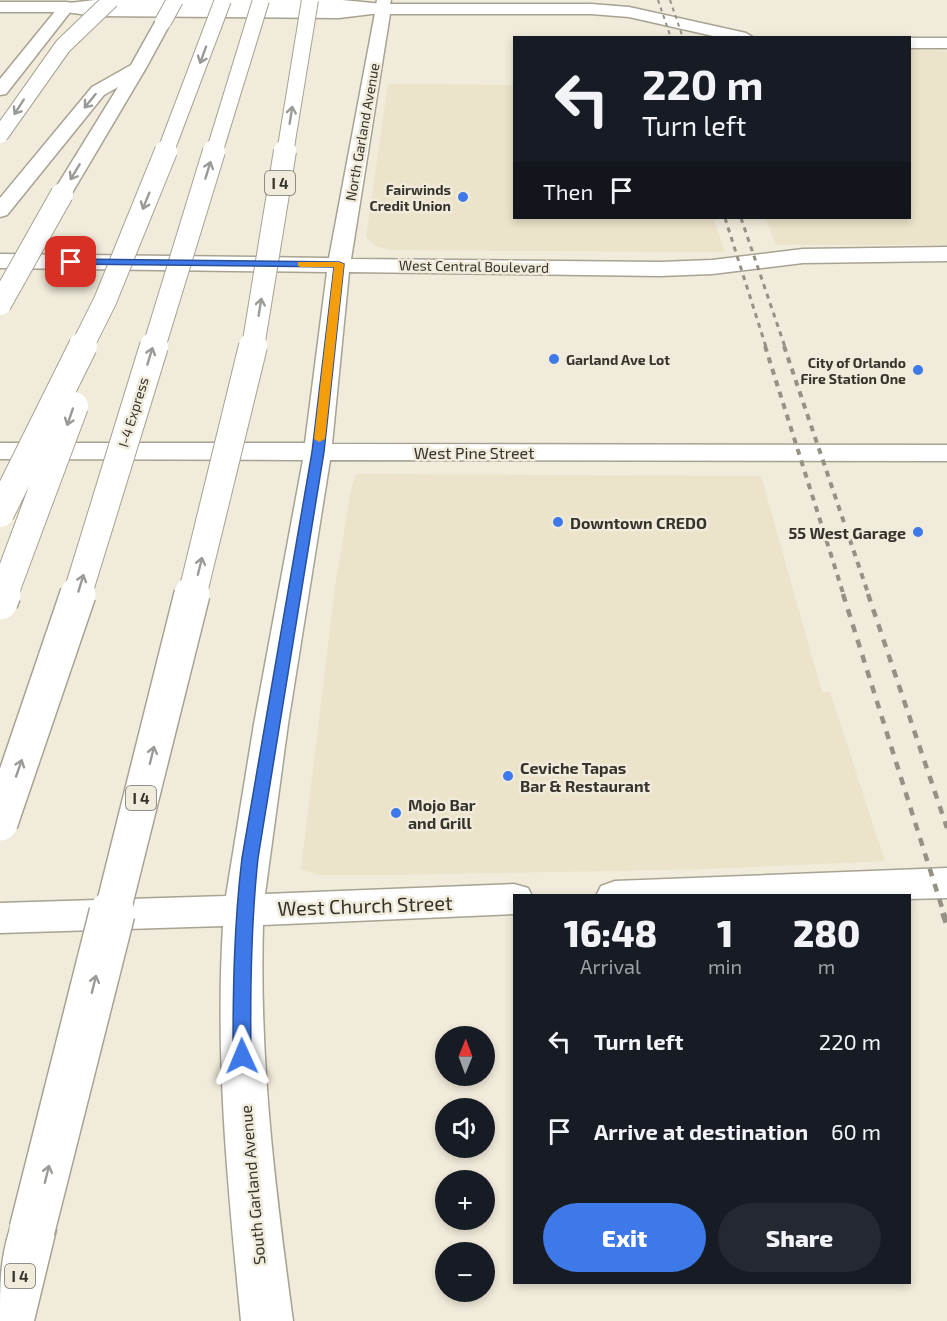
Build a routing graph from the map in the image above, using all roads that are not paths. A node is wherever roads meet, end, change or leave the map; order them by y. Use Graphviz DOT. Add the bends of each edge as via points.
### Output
graph roads {
  1 [pos="111,0"];
  2 [pos="175,0"];
  3 [pos="223,0"];
  4 [pos="261,0"];
  5 [pos="310,0"];
  6 [pos="69,4"];
  7 [pos="384,5"];
  8 [pos="625,6"];
  9 [pos="0,7"];
  10 [pos="738,36"];
  11 [pos="911,43"];
  12 [pos="947,43"];
  13 [pos="138,68"];
  14 [pos="0,90"];
  15 [pos="0,135"];
  16 [pos="0,211"];
  17 [pos="947,254"];
  18 [pos="0,261"];
  19 [pos="339,264"];
  20 [pos="105,301"];
  21 [pos="0,304"];
  22 [pos="0,451"];
  23 [pos="318,452"];
  24 [pos="947,453"];
  25 [pos="0,513"];
  26 [pos="0,602"];
  27 [pos="0,823"];
  28 [pos="947,883"];
  29 [pos="666,894"];
  30 [pos="513,899"];
  31 [pos="244,909"];
  32 [pos="0,918"];
  33 [pos="32,1230"];
  34 [pos="8,1321"];
  35 [pos="27,1321"];
  36 [pos="267,1321"];
  1 -- 15 [label="main road, one-way, bridge" via="70,37 44,68"];
  2 -- 13 [label="main road, bridge"];
  3 -- 20 [label="main road, one-way, bridge"];
  27 -- 4 [label="main road, I-4 Express, one-way, bridge" via="64,635"];
  33 -- 5 [label="main road, I 4, one-way, bridge" via="250,365"];
  6 -- 7 [label="main road" via="118,12 339,13"];
  6 -- 9 [label="main road"];
  6 -- 14 [label="main road"];
  7 -- 8 [label="main road"];
  7 -- 19 [label="main road, North Garland Avenue"];
  8 -- 10 [label="main road"];
  11 -- 12 [label="main road"];
  13 -- 16 [label="main road, one-way" via="98,91"];
  13 -- 21 [label="main road, one-way, bridge"];
  17 -- 19 [label="main road, West Central Boulevard" via="788,256 712,267 660,269"];
  18 -- 19 [label="main road, West Central Boulevard"];
  19 -- 23 [label="main road, South Garland Avenue"];
  20 -- 25 [label="main road, bridge"];
  20 -- 26 [label="main road, one-way, bridge" via="72,411"];
  22 -- 23 [label="main road, West Pine Street"];
  23 -- 24 [label="main road, West Pine Street"];
  23 -- 31 [label="main road, South Garland Avenue" via="269,735"];
  28 -- 29 [label="main road"];
  30 -- 31 [label="main road, West Church Street"];
  31 -- 32 [label="main road, West Church Street"];
  31 -- 36 [label="main road, South Garland Avenue" via="241,978 245,1112"];
  33 -- 34 [label="main road, I 4"];
  33 -- 35 [label="main road"];
}
